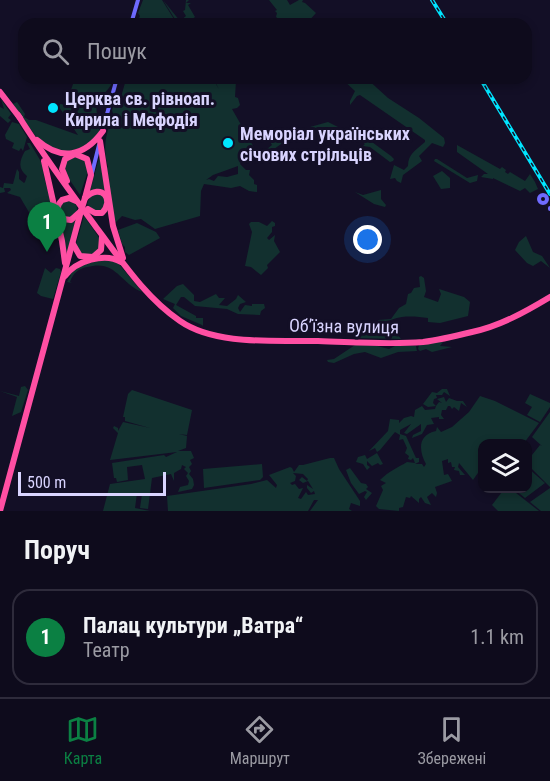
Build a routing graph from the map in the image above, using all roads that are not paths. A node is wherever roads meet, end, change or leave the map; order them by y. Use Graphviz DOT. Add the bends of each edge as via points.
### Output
graph roads {
  1 [pos="138,0"];
  2 [pos="133,18"];
  3 [pos="115,84"];
  4 [pos="0,92"];
  5 [pos="18,115"];
  6 [pos="103,131"];
  7 [pos="37,140"];
  8 [pos="100,141"];
  9 [pos="41,152"];
  10 [pos="91,175"];
  11 [pos="67,181"];
  12 [pos="85,198"];
  13 [pos="77,201"];
  14 [pos="545,202"];
  15 [pos="550,209"];
  16 [pos="84,210"];
  17 [pos="101,234"];
  18 [pos="73,242"];
  19 [pos="123,261"];
  20 [pos="66,270"];
  21 [pos="63,278"];
  22 [pos="550,297"];
  23 [pos="0,511"];
  1 -- 2 [label="main road"];
  3 -- 6 [label="main road"];
  4 -- 5 [label="highway"];
  5 -- 7 [label="highway"];
  5 -- 9 [label="highway"];
  6 -- 7 [label="highway" via="87,147 67,153 48,150"];
  6 -- 8 [label="main road"];
  7 -- 11 [label="highway"];
  8 -- 10 [label="main road"];
  8 -- 19 [label="highway" via="113,226"];
  9 -- 13 [label="highway"];
  9 -- 20 [label="highway" via="50,180"];
  10 -- 11 [label="highway" via="87,159 72,154 62,166"];
  10 -- 12 [label="highway"];
  11 -- 16 [label="highway"];
  12 -- 16 [label="highway, bridge"];
  12 -- 16 [label="highway" via="96,190 102,192 107,206 102,213"];
  13 -- 16 [label="highway" via="62,200 58,208 63,219 71,220"];
  13 -- 17 [label="highway"];
  14 -- 15 [label="main road"];
  16 -- 18 [label="highway"];
  16 -- 19 [label="highway"];
  17 -- 18 [label="highway" via="102,248 93,257 80,256"];
  17 -- 19 [label="highway"];
  18 -- 20 [label="highway"];
  19 -- 21 [label="highway" via="113,258 85,262"];
  19 -- 22 [label="highway, Обʼїзна вулиця" via="137,281 181,322 228,338 359,343 426,341 474,332 515,317"];
  20 -- 21 [label="highway"];
  21 -- 23 [label="highway"];
}
